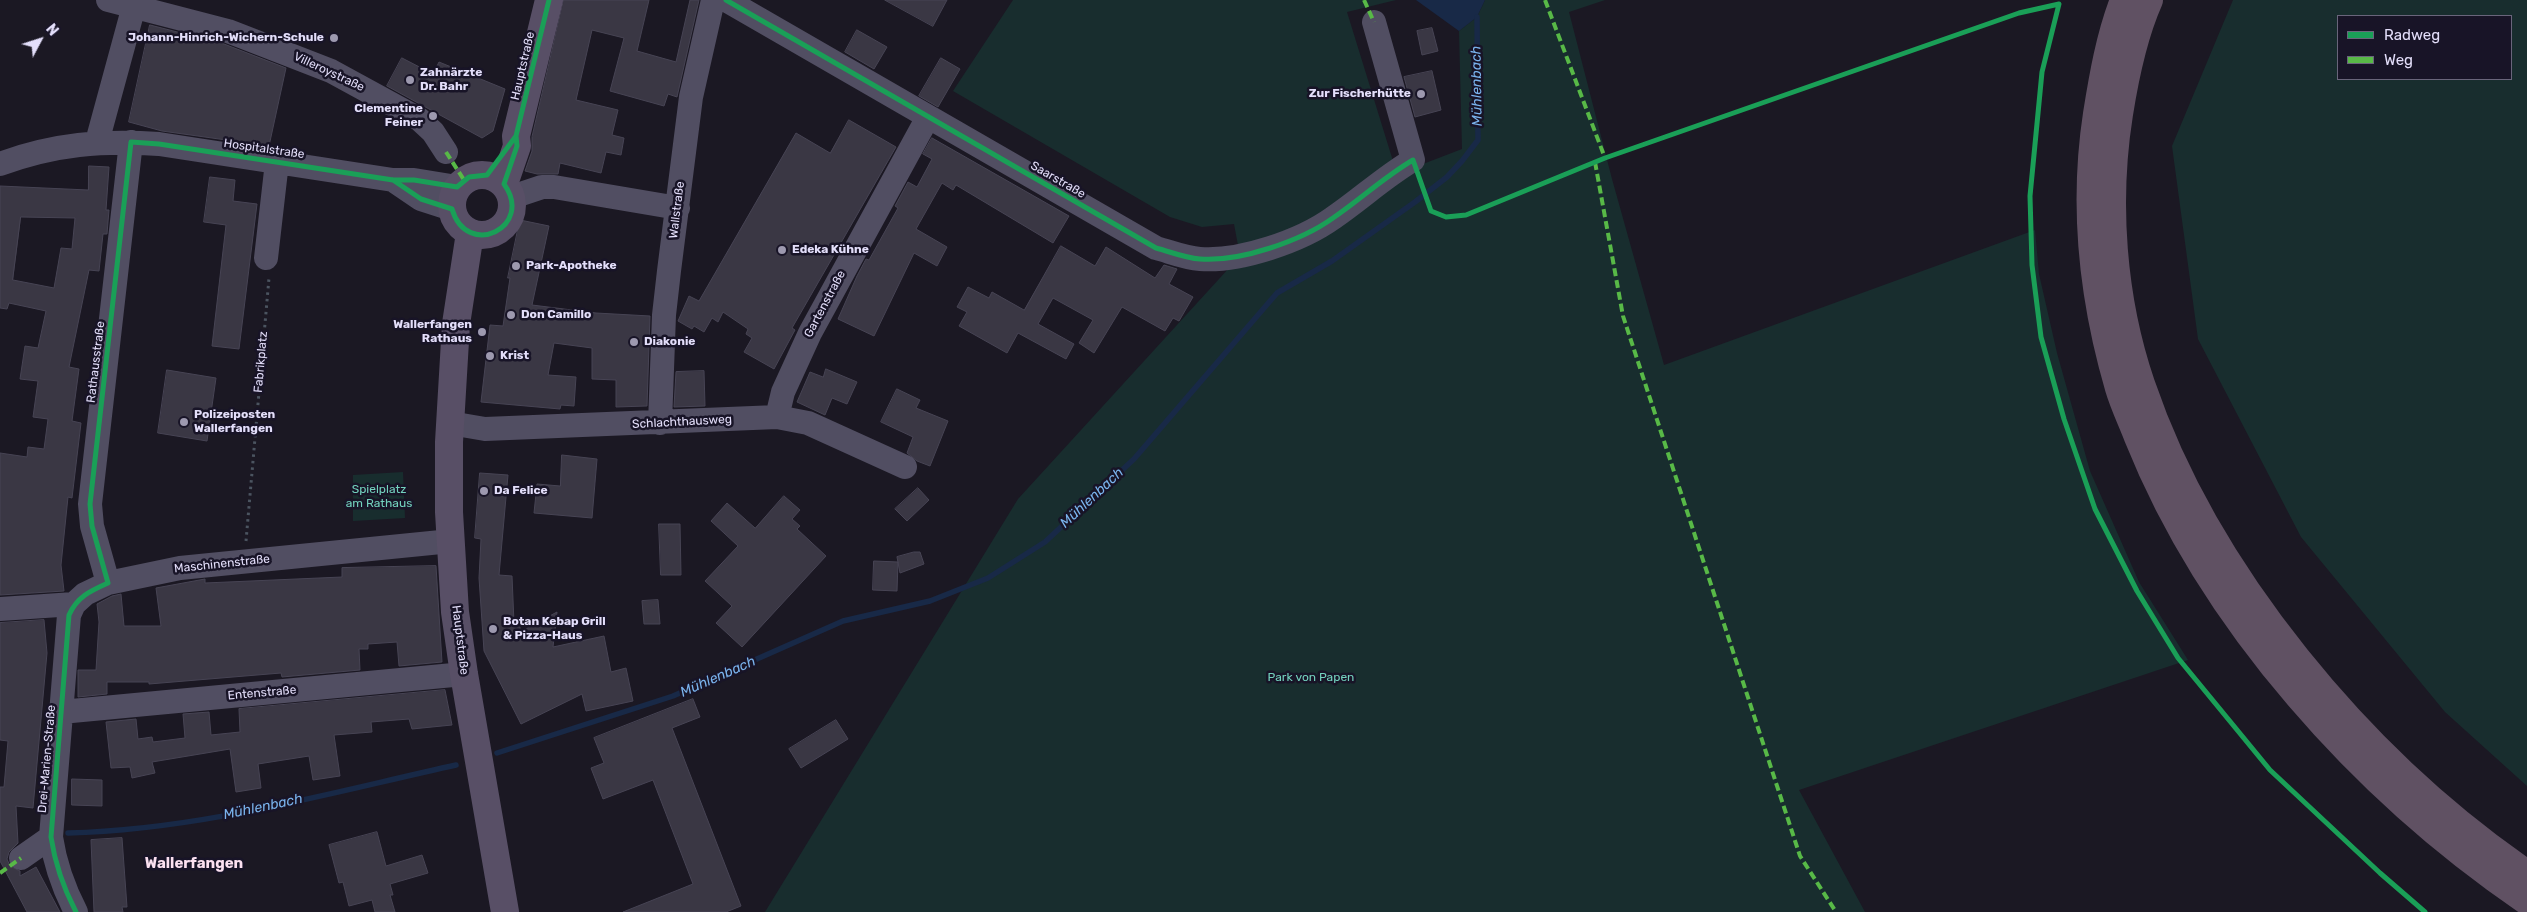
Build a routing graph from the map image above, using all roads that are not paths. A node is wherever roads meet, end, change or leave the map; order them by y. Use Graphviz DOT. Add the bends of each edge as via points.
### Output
graph roads {
  1 [pos="108,0"];
  2 [pos="549,0"];
  3 [pos="713,0"];
  4 [pos="726,0"];
  5 [pos="2124,0"];
  6 [pos="2149,0"];
  7 [pos="134,6"];
  8 [pos="1374,22"];
  9 [pos="928,117"];
  10 [pos="97,142"];
  11 [pos="131,142"];
  12 [pos="446,152"];
  13 [pos="277,162"];
  14 [pos="0,164"];
  15 [pos="501,185"];
  16 [pos="454,198"];
  17 [pos="678,208"];
  18 [pos="478,234"];
  19 [pos="266,258"];
  20 [pos="777,417"];
  21 [pos="450,423"];
  22 [pos="660,423"];
  23 [pos="905,466"];
  24 [pos="451,541"];
  25 [pos="108,583"];
  26 [pos="74,604"];
  27 [pos="0,609"];
  28 [pos="464,674"];
  29 [pos="61,712"];
  30 [pos="51,837"];
  31 [pos="21,858"];
  32 [pos="2527,874"];
  33 [pos="2527,901"];
  34 [pos="76,912"];
  35 [pos="505,912"];
  1 -- 7 [label="street, Villeroystraße"];
  2 -- 15 [label="main road, Hauptstraße" via="516,136 517,146"];
  3 -- 17 [label="street, Wallstraße" via="691,97"];
  4 -- 9 [label="street, Saarstraße"];
  5 -- 33 [label="highway" via="2103,78 2092,148 2090,232 2105,334 2120,390 2150,466 2186,537 2234,611 2284,677 2346,747 2413,812 2478,867"];
  6 -- 32 [label="highway" via="2141,18 2121,102 2114,150 2112,230 2124,320 2141,383 2170,457 2205,526 2252,599 2301,663 2362,732 2428,796 2491,850"];
  7 -- 10 [label="street"];
  7 -- 12 [label="street, Villeroystraße" via="228,31 331,71 419,119 433,132"];
  8 -- 9 [label="street, Saarstraße" via="1413,160 1390,173 1332,219 1310,232 1225,258 1201,259 1156,248"];
  9 -- 20 [label="street, Gartenstraße" via="810,333 782,392"];
  10 -- 11 [label="street, Hospitalstraße"];
  10 -- 14 [label="street, Hospitalstraße" via="63,147"];
  11 -- 13 [label="street, Hospitalstraße"];
  11 -- 25 [label="street, Rathausstraße" via="90,504 92,526"];
  13 -- 16 [label="street, Hospitalstraße" via="393,180 414,180"];
  13 -- 19 [label="street"];
  15 -- 16 [label="main road" via="469,177"];
  15 -- 17 [label="street" via="554,187"];
  15 -- 18 [label="main road" via="509,218 500,229"];
  16 -- 18 [label="main road" via="458,223"];
  17 -- 22 [label="street, Wallstraße" via="664,315"];
  18 -- 21 [label="main road, Hauptstraße" via="471,326 455,366"];
  20 -- 22 [label="street, Schlachthausweg"];
  20 -- 23 [label="street, Schlachthausweg" via="808,423"];
  21 -- 22 [label="street, Schlachthausweg" via="485,429"];
  21 -- 24 [label="main road, Hauptstraße"];
  24 -- 25 [label="street, Maschinenstraße" via="180,568"];
  24 -- 28 [label="main road, Hauptstraße" via="455,612"];
  25 -- 26 [label="street, Maschinenstraße" via="85,594"];
  26 -- 27 [label="street"];
  26 -- 29 [label="street, Drei-Marien-Straße" via="69,615"];
  28 -- 29 [label="street, Entenstraße"];
  28 -- 35 [label="main road, Hauptstraße"];
  29 -- 30 [label="street, Drei-Marien-Straße"];
  30 -- 31 [label="street"];
  30 -- 34 [label="street, Drei-Marien-Straße" via="65,892"];
}
